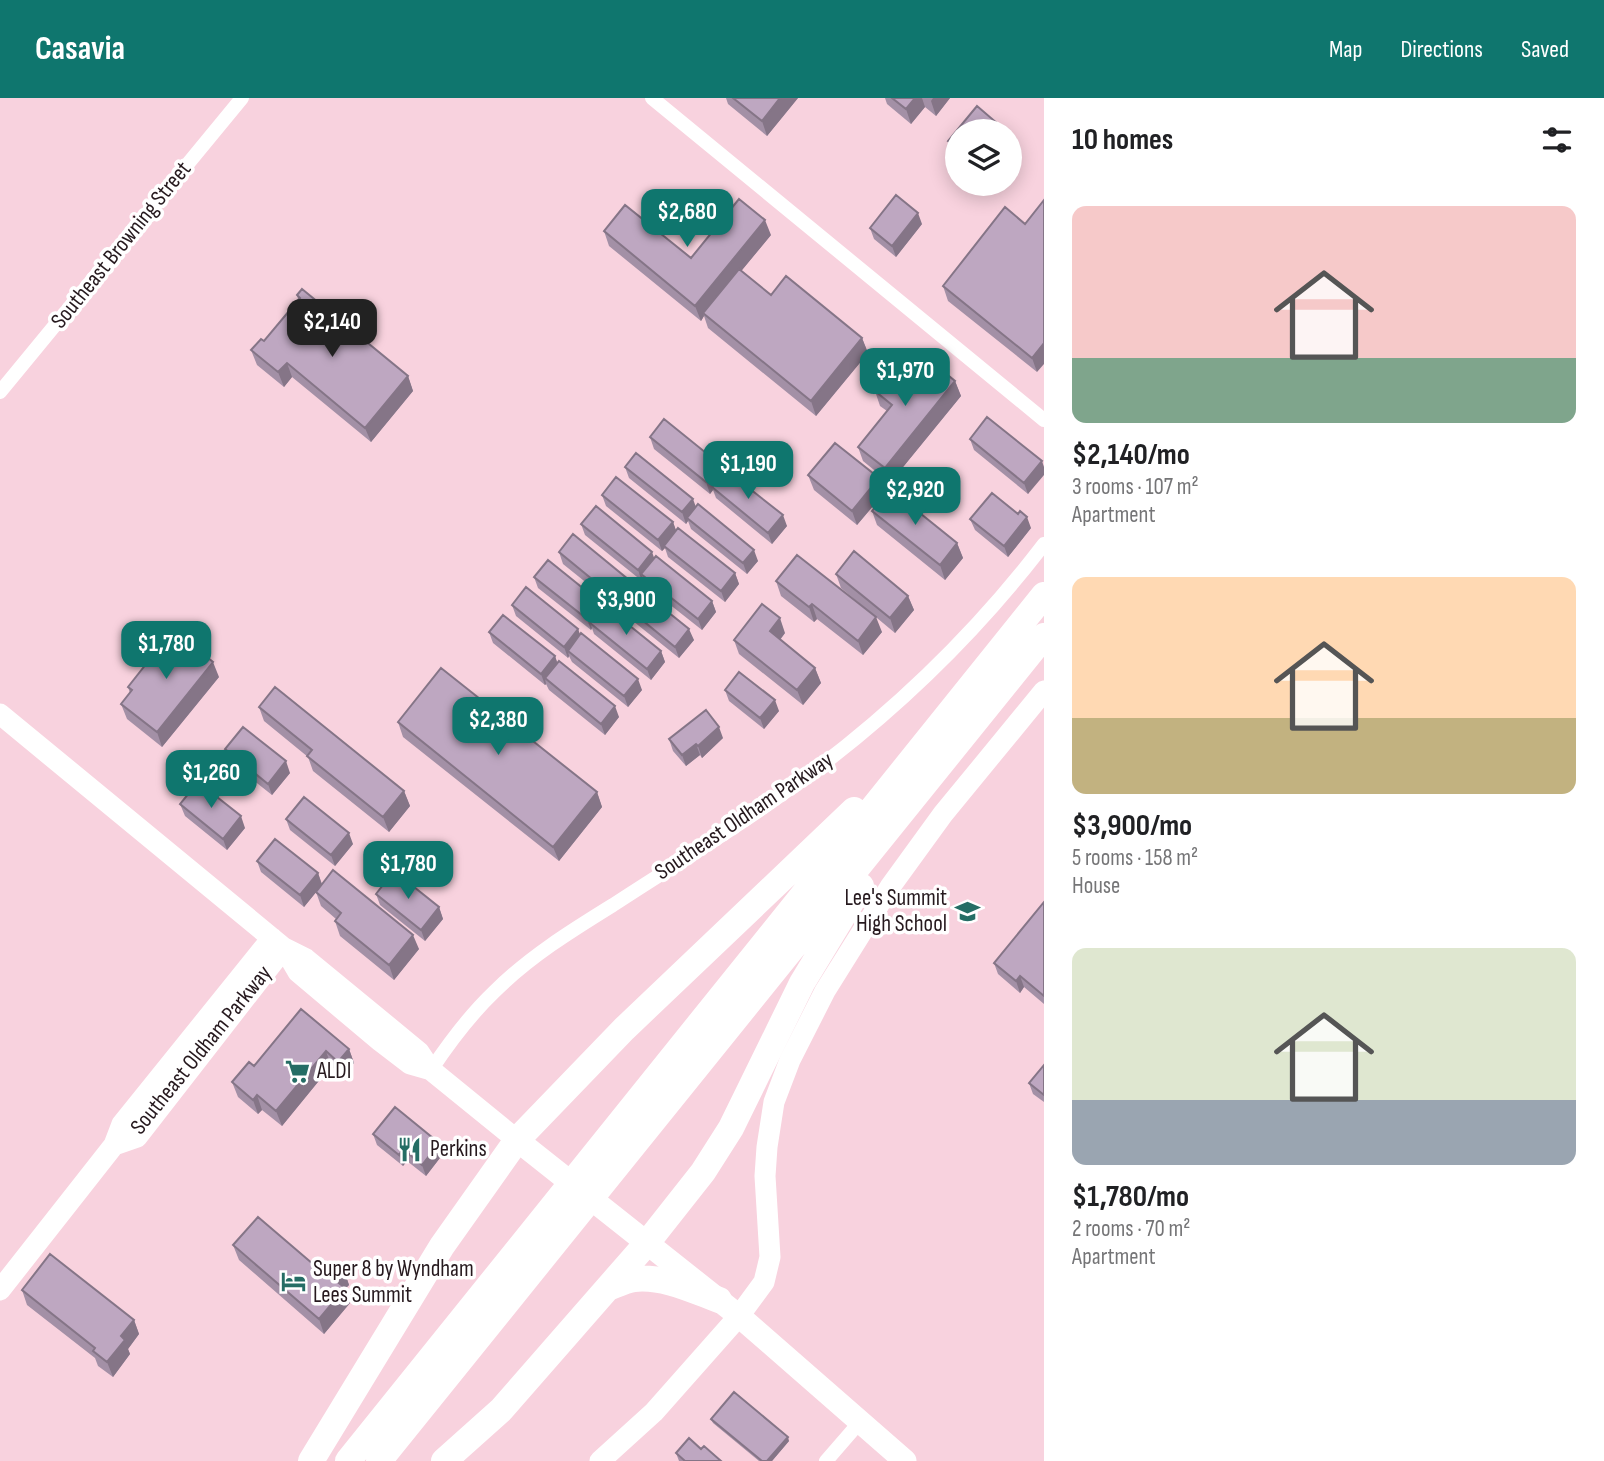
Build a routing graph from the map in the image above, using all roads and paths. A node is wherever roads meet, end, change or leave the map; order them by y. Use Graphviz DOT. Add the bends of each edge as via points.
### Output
graph roads {
  1 [pos="242,98"];
  2 [pos="652,98"];
  3 [pos="0,392"];
  4 [pos="1044,421"];
  5 [pos="1044,544"];
  6 [pos="1044,595"];
  7 [pos="1044,636"];
  8 [pos="980,674"];
  9 [pos="1044,691"];
  10 [pos="988,705"];
  11 [pos="0,714"];
  12 [pos="278,943"];
  13 [pos="431,1070"];
  14 [pos="517,1140"];
  15 [pos="647,1243"];
  16 [pos="607,1289"];
  17 [pos="0,1290"];
  18 [pos="729,1308"];
  19 [pos="859,1423"];
  20 [pos="311,1461"];
  21 [pos="348,1461"];
  22 [pos="379,1461"];
  23 [pos="444,1461"];
  24 [pos="600,1461"];
  25 [pos="826,1461"];
  26 [pos="905,1461"];
  1 -- 3 [label="street, Southeast Browning Street"];
  2 -- 4 [label="street"];
  5 -- 13 [label="street, Southeast Oldham Parkway" via="951,650 884,714 765,807 520,968 478,1009"];
  6 -- 8 [label="highway"];
  7 -- 10 [label="highway"];
  8 -- 14 [label="highway" via="966,677 860,804 624,1029"];
  8 -- 21 [label="highway"];
  9 -- 18 [label="street" via="890,887 837,971 790,1060 774,1102 767,1147 768,1271 757,1293"];
  10 -- 15 [label="highway" via="988,721 903,826 855,895 802,983 731,1128"];
  10 -- 22 [label="highway"];
  11 -- 12 [label="street"];
  12 -- 13 [label="street" via="331,978 419,1052"];
  12 -- 17 [label="street, Southeast Oldham Parkway" via="137,1137 114,1145"];
  13 -- 14 [label="street"];
  14 -- 15 [label="main road"];
  14 -- 20 [label="highway" via="442,1247"];
  15 -- 16 [label="highway"];
  15 -- 18 [label="main road"];
  16 -- 18 [label="highway" via="632,1279 671,1282"];
  16 -- 23 [label="highway" via="501,1410"];
  18 -- 19 [label="main road"];
  18 -- 24 [label="street" via="654,1412"];
  19 -- 25 [label="street"];
  19 -- 26 [label="main road"];
}
